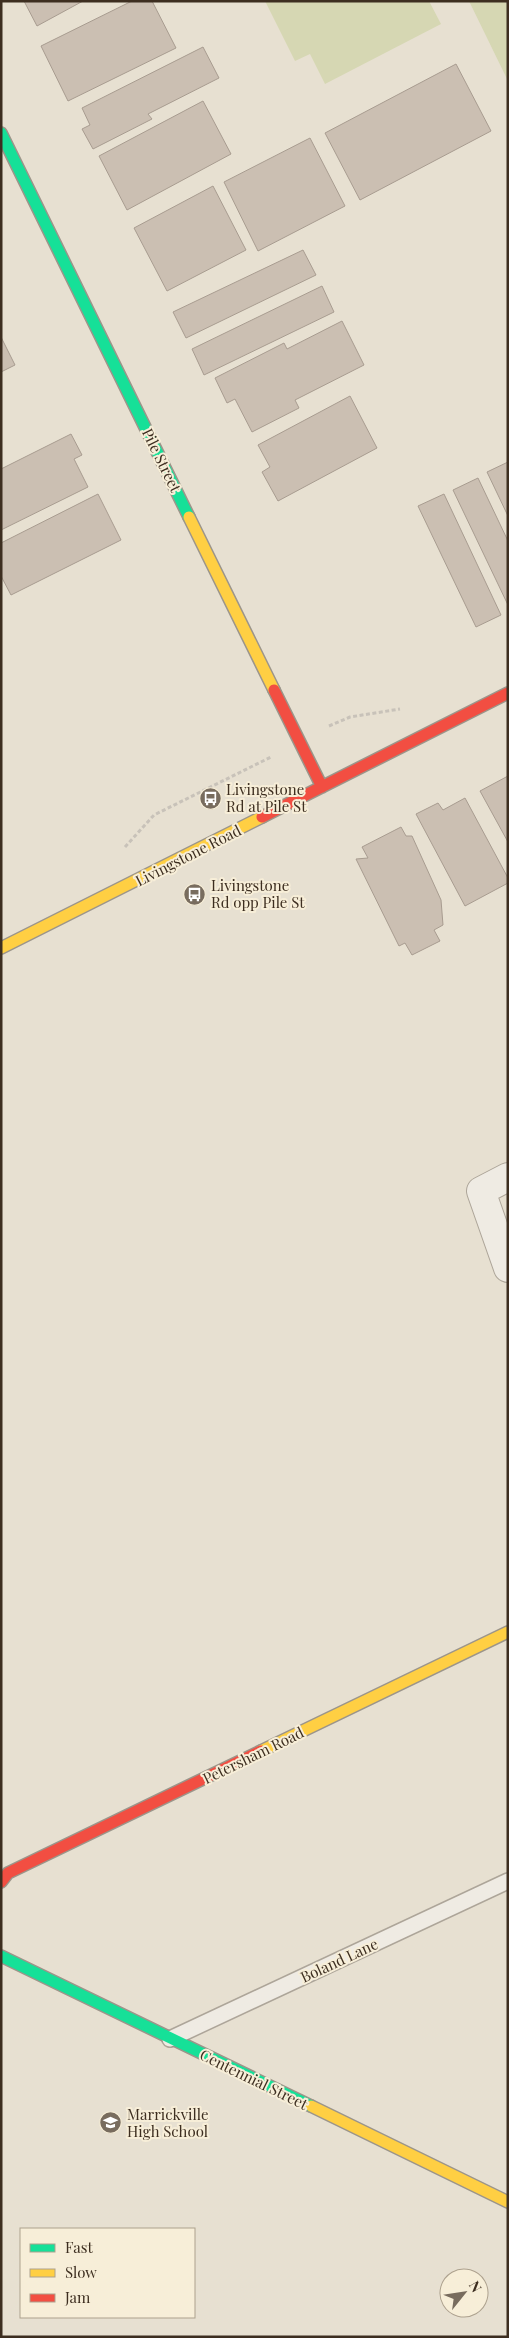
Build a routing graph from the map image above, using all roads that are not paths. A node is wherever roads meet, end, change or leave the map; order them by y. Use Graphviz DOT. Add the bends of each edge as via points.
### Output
graph roads {
  1 [pos="1,133"];
  2 [pos="508,694"];
  3 [pos="322,787"];
  4 [pos="1,948"];
  5 [pos="508,1178"];
  6 [pos="508,1268"];
  7 [pos="508,1632"];
  8 [pos="508,1881"];
  9 [pos="1,1882"];
  10 [pos="1,1956"];
  11 [pos="170,2039"];
  12 [pos="508,2202"];
  1 -- 3 [label="street, Pile Street"];
  2 -- 3 [label="street, Livingstone Road"];
  3 -- 4 [label="street, Livingstone Road"];
  5 -- 6 [label="street" via="481,1191"];
  7 -- 9 [label="street, Petersham Road" via="8,1872"];
  8 -- 11 [label="lane, Boland Lane"];
  10 -- 11 [label="street, Centennial Street"];
  11 -- 12 [label="street, Centennial Street"];
}
